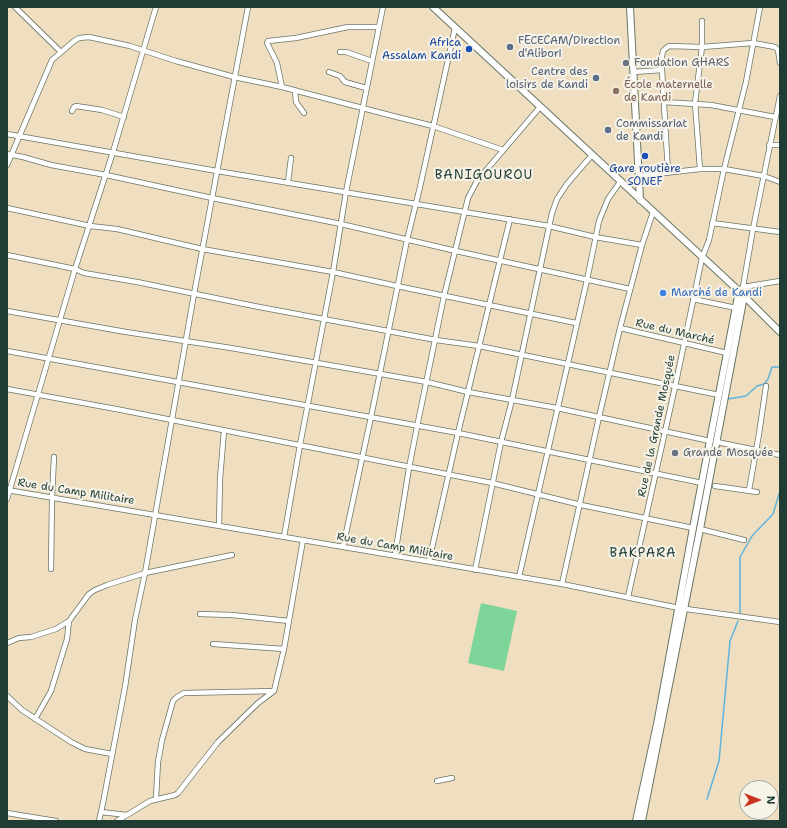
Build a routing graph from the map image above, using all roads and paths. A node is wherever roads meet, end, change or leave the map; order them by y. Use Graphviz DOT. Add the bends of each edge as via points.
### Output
graph roads {
  1 [pos="15,7"];
  2 [pos="156,7"];
  3 [pos="248,7"];
  4 [pos="383,7"];
  5 [pos="432,7"];
  6 [pos="630,7"];
  7 [pos="760,7"];
  8 [pos="702,21"];
  9 [pos="379,27"];
  10 [pos="455,28"];
  11 [pos="753,43"];
  12 [pos="702,47"];
  13 [pos="143,51"];
  14 [pos="61,52"];
  15 [pos="340,52"];
  16 [pos="372,61"];
  17 [pos="780,64"];
  18 [pos="662,70"];
  19 [pos="329,72"];
  20 [pos="633,72"];
  21 [pos="234,77"];
  22 [pos="282,86"];
  23 [pos="366,88"];
  24 [pos="295,90"];
  25 [pos="780,96"];
  26 [pos="664,102"];
  27 [pos="695,103"];
  28 [pos="362,107"];
  29 [pos="540,107"];
  30 [pos="739,110"];
  31 [pos="72,111"];
  32 [pos="304,113"];
  33 [pos="124,117"];
  34 [pos="775,117"];
  35 [pos="433,126"];
  36 [pos="7,134"];
  37 [pos="19,136"];
  38 [pos="770,145"];
  39 [pos="780,146"];
  40 [pos="503,150"];
  41 [pos="113,152"];
  42 [pos="9,154"];
  43 [pos="592,155"];
  44 [pos="291,158"];
  45 [pos="7,165"];
  46 [pos="700,169"];
  47 [pos="724,169"];
  48 [pos="217,171"];
  49 [pos="668,172"];
  50 [pos="106,175"];
  51 [pos="639,176"];
  52 [pos="764,176"];
  53 [pos="288,182"];
  54 [pos="620,182"];
  55 [pos="780,182"];
  56 [pos="346,192"];
  57 [pos="212,198"];
  58 [pos="640,200"];
  59 [pos="416,204"];
  60 [pos="7,208"];
  61 [pos="465,212"];
  62 [pos="653,212"];
  63 [pos="510,219"];
  64 [pos="712,223"];
  65 [pos="341,224"];
  66 [pos="90,226"];
  67 [pos="548,226"];
  68 [pos="753,229"];
  69 [pos="780,232"];
  70 [pos="595,237"];
  71 [pos="407,240"];
  72 [pos="642,245"];
  73 [pos="202,249"];
  74 [pos="456,251"];
  75 [pos="7,255"];
  76 [pos="702,258"];
  77 [pos="500,260"];
  78 [pos="75,269"];
  79 [pos="539,269"];
  80 [pos="334,272"];
  81 [pos="587,280"];
  82 [pos="780,281"];
  83 [pos="397,286"];
  84 [pos="630,288"];
  85 [pos="742,291"];
  86 [pos="194,294"];
  87 [pos="444,296"];
  88 [pos="693,299"];
  89 [pos="489,305"];
  90 [pos="736,308"];
  91 [pos="7,311"];
  92 [pos="530,313"];
  93 [pos="324,319"];
  94 [pos="61,320"];
  95 [pos="576,324"];
  96 [pos="620,328"];
  97 [pos="388,330"];
  98 [pos="780,332"];
  99 [pos="436,340"];
  100 [pos="186,342"];
  101 [pos="684,343"];
  102 [pos="479,346"];
  103 [pos="7,351"];
  104 [pos="727,353"];
  105 [pos="521,356"];
  106 [pos="50,358"];
  107 [pos="316,363"];
  108 [pos="568,364"];
  109 [pos="379,374"];
  110 [pos="609,374"];
  111 [pos="178,382"];
  112 [pos="427,382"];
  113 [pos="766,386"];
  114 [pos="675,387"];
  115 [pos="7,389"];
  116 [pos="468,392"];
  117 [pos="38,394"];
  118 [pos="719,395"];
  119 [pos="512,400"];
  120 [pos="307,407"];
  121 [pos="557,408"];
  122 [pos="372,417"];
  123 [pos="599,417"];
  124 [pos="171,420"];
  125 [pos="417,427"];
  126 [pos="224,431"];
  127 [pos="665,431"];
  128 [pos="458,434"];
  129 [pos="501,442"];
  130 [pos="713,442"];
  131 [pos="300,445"];
  132 [pos="756,450"];
  133 [pos="548,451"];
  134 [pos="780,455"];
  135 [pos="54,457"];
  136 [pos="362,458"];
  137 [pos="590,460"];
  138 [pos="409,468"];
  139 [pos="656,474"];
  140 [pos="449,475"];
  141 [pos="492,483"];
  142 [pos="702,483"];
  143 [pos="715,486"];
  144 [pos="8,490"];
  145 [pos="749,490"];
  146 [pos="757,492"];
  147 [pos="538,494"];
  148 [pos="52,498"];
  149 [pos="7,499"];
  150 [pos="580,505"];
  151 [pos="154,514"];
  152 [pos="646,518"];
  153 [pos="219,526"];
  154 [pos="693,528"];
  155 [pos="700,529"];
  156 [pos="284,537"];
  157 [pos="303,540"];
  158 [pos="744,540"];
  159 [pos="343,547"];
  160 [pos="395,555"];
  161 [pos="232,556"];
  162 [pos="429,561"];
  163 [pos="51,569"];
  164 [pos="475,570"];
  165 [pos="145,573"];
  166 [pos="519,577"];
  167 [pos="562,584"];
  168 [pos="628,597"];
  169 [pos="681,608"];
  170 [pos="200,614"];
  171 [pos="69,620"];
  172 [pos="289,620"];
  173 [pos="780,622"];
  174 [pos="7,643"];
  175 [pos="213,644"];
  176 [pos="284,649"];
  177 [pos="274,691"];
  178 [pos="7,696"];
  179 [pos="35,719"];
  180 [pos="112,754"];
  181 [pos="452,778"];
  182 [pos="437,781"];
  183 [pos="156,798"];
  184 [pos="101,812"];
  185 [pos="7,813"];
  186 [pos="127,815"];
  187 [pos="56,821"];
  188 [pos="99,821"];
  189 [pos="117,821"];
  190 [pos="636,821"];
  191 [pos="642,821"];
  1 -- 14 [label="street"];
  2 -- 13 [label="street"];
  3 -- 21 [label="street"];
  4 -- 9 [label="street"];
  5 -- 10 [label="main road"];
  6 -- 20 [label="main road"];
  7 -- 11 [label="street, Rue de la Grande Mosquée"];
  8 -- 12 [label="street"];
  9 -- 16 [label="street"];
  9 -- 22 [label="street" via="348,27 268,41 277,63"];
  10 -- 29 [label="main road"];
  10 -- 35 [label="street"];
  11 -- 12 [label="street"];
  11 -- 17 [label="street" via="775,47 778,50"];
  11 -- 30 [label="street, Rue de la Grande Mosquée"];
  12 -- 18 [label="street" via="667,47 662,51"];
  12 -- 27 [label="street"];
  13 -- 14 [label="street" via="89,37 79,38"];
  13 -- 21 [label="street"];
  13 -- 33 [label="street"];
  14 -- 37 [label="street" via="48,66"];
  15 -- 16 [label="street"];
  16 -- 23 [label="street"];
  18 -- 20 [label="street"];
  18 -- 26 [label="street"];
  19 -- 23 [label="street" via="340,76 345,82"];
  20 -- 51 [label="main road"];
  21 -- 22 [label="street"];
  21 -- 48 [label="street"];
  22 -- 24 [label="street"];
  23 -- 28 [label="street"];
  24 -- 28 [label="street"];
  24 -- 32 [label="street" via="296,102"];
  25 -- 34 [label="street"];
  26 -- 27 [label="street"];
  26 -- 49 [label="street"];
  27 -- 30 [label="street"];
  27 -- 46 [label="street"];
  28 -- 35 [label="street"];
  28 -- 56 [label="street"];
  29 -- 40 [label="street"];
  29 -- 43 [label="main road"];
  30 -- 34 [label="street"];
  30 -- 47 [label="street, Rue de la Grande Mosquée"];
  31 -- 33 [label="street" via="76,106"];
  33 -- 41 [label="street"];
  34 -- 38 [label="street"];
  35 -- 40 [label="street"];
  35 -- 59 [label="street"];
  36 -- 37 [label="street"];
  37 -- 41 [label="street"];
  37 -- 42 [label="street"];
  38 -- 39 [label="street"];
  38 -- 52 [label="street"];
  40 -- 61 [label="street" via="473,186"];
  41 -- 48 [label="street"];
  41 -- 50 [label="street"];
  42 -- 45 [label="street"];
  42 -- 50 [label="street" via="50,165"];
  43 -- 54 [label="main road"];
  43 -- 67 [label="street" via="567,184 554,206"];
  44 -- 53 [label="street"];
  46 -- 47 [label="street"];
  46 -- 49 [label="street"];
  47 -- 52 [label="street"];
  47 -- 64 [label="street, Rue de la Grande Mosquée"];
  48 -- 53 [label="street"];
  48 -- 57 [label="street"];
  49 -- 51 [label="street"];
  50 -- 57 [label="street"];
  50 -- 66 [label="street"];
  51 -- 58 [label="main road"];
  52 -- 55 [label="street"];
  52 -- 68 [label="street"];
  53 -- 56 [label="street"];
  54 -- 58 [label="main road"];
  54 -- 70 [label="street" via="603,208"];
  56 -- 59 [label="street"];
  56 -- 65 [label="street"];
  57 -- 65 [label="street"];
  57 -- 73 [label="street"];
  58 -- 62 [label="main road"];
  59 -- 61 [label="street"];
  59 -- 71 [label="street"];
  60 -- 66 [label="street"];
  61 -- 63 [label="street"];
  61 -- 74 [label="street"];
  62 -- 72 [label="street"];
  62 -- 76 [label="main road"];
  63 -- 67 [label="street"];
  63 -- 77 [label="street"];
  64 -- 68 [label="street"];
  64 -- 76 [label="street, Rue de la Grande Mosquée"];
  65 -- 71 [label="street"];
  65 -- 80 [label="street"];
  66 -- 73 [label="street" via="117,229"];
  66 -- 78 [label="street"];
  67 -- 70 [label="street"];
  67 -- 79 [label="street"];
  68 -- 69 [label="street"];
  68 -- 85 [label="street"];
  70 -- 72 [label="street"];
  70 -- 81 [label="street"];
  71 -- 74 [label="street"];
  71 -- 83 [label="street"];
  72 -- 84 [label="street"];
  73 -- 80 [label="street"];
  73 -- 86 [label="street"];
  74 -- 77 [label="street"];
  74 -- 87 [label="street"];
  75 -- 78 [label="street"];
  76 -- 85 [label="main road"];
  76 -- 88 [label="street, Rue de la Grande Mosquée"];
  77 -- 79 [label="street"];
  77 -- 89 [label="street"];
  78 -- 86 [label="street" via="84,273"];
  78 -- 94 [label="street"];
  79 -- 81 [label="street"];
  79 -- 92 [label="street"];
  80 -- 83 [label="street"];
  80 -- 93 [label="street"];
  81 -- 84 [label="street"];
  81 -- 95 [label="street"];
  82 -- 85 [label="street"];
  83 -- 87 [label="street"];
  83 -- 97 [label="street"];
  84 -- 96 [label="street"];
  85 -- 90 [label="main road"];
  85 -- 98 [label="main road"];
  85 -- 130 [label="main road"];
  86 -- 93 [label="street"];
  86 -- 100 [label="street"];
  87 -- 89 [label="street"];
  87 -- 99 [label="street"];
  88 -- 90 [label="street"];
  88 -- 101 [label="street, Rue de la Grande Mosquée"];
  89 -- 92 [label="street"];
  89 -- 102 [label="street"];
  90 -- 104 [label="main road"];
  91 -- 94 [label="street"];
  92 -- 95 [label="street"];
  92 -- 105 [label="street"];
  93 -- 97 [label="street"];
  93 -- 107 [label="street"];
  94 -- 100 [label="street"];
  94 -- 106 [label="street"];
  95 -- 108 [label="street"];
  96 -- 101 [label="street, Rue du Marché"];
  96 -- 110 [label="street"];
  97 -- 99 [label="street"];
  97 -- 109 [label="street"];
  99 -- 102 [label="street"];
  99 -- 112 [label="street"];
  100 -- 107 [label="street"];
  100 -- 111 [label="street"];
  101 -- 104 [label="street, Rue du Marché"];
  101 -- 114 [label="street, Rue de la Grande Mosquée"];
  102 -- 105 [label="street"];
  102 -- 116 [label="street"];
  103 -- 106 [label="street"];
  104 -- 118 [label="main road"];
  105 -- 108 [label="street"];
  105 -- 119 [label="street"];
  106 -- 111 [label="street"];
  106 -- 117 [label="street"];
  107 -- 109 [label="street"];
  107 -- 120 [label="street"];
  108 -- 110 [label="street"];
  108 -- 121 [label="street"];
  109 -- 112 [label="street"];
  109 -- 122 [label="street"];
  110 -- 114 [label="street"];
  110 -- 123 [label="street"];
  111 -- 120 [label="street"];
  111 -- 124 [label="street"];
  112 -- 116 [label="street"];
  112 -- 125 [label="street"];
  113 -- 132 [label="street"];
  114 -- 118 [label="street"];
  114 -- 127 [label="street, Rue de la Grande Mosquée"];
  115 -- 117 [label="street"];
  116 -- 119 [label="street"];
  116 -- 128 [label="street"];
  117 -- 124 [label="street"];
  117 -- 144 [label="street"];
  118 -- 130 [label="main road"];
  119 -- 121 [label="street"];
  119 -- 129 [label="street"];
  120 -- 122 [label="street"];
  120 -- 131 [label="street"];
  121 -- 123 [label="street"];
  121 -- 133 [label="street"];
  122 -- 125 [label="street"];
  122 -- 136 [label="street"];
  123 -- 127 [label="street"];
  123 -- 137 [label="street"];
  124 -- 126 [label="street"];
  124 -- 151 [label="street"];
  125 -- 128 [label="street"];
  125 -- 138 [label="street"];
  126 -- 131 [label="street"];
  126 -- 153 [label="street"];
  127 -- 130 [label="street"];
  127 -- 139 [label="street, Rue de la Grande Mosquée"];
  128 -- 129 [label="street"];
  128 -- 140 [label="street"];
  129 -- 133 [label="street"];
  129 -- 141 [label="street"];
  130 -- 132 [label="street"];
  130 -- 142 [label="main road"];
  130 -- 155 [label="main road"];
  131 -- 136 [label="street"];
  131 -- 156 [label="street"];
  132 -- 134 [label="street"];
  132 -- 145 [label="street"];
  133 -- 137 [label="street"];
  133 -- 147 [label="street"];
  135 -- 148 [label="street"];
  136 -- 138 [label="street"];
  136 -- 159 [label="street"];
  137 -- 139 [label="street"];
  137 -- 150 [label="street"];
  138 -- 140 [label="street"];
  138 -- 160 [label="street"];
  139 -- 142 [label="street"];
  139 -- 152 [label="street, Rue de la Grande Mosquée"];
  140 -- 141 [label="street"];
  140 -- 162 [label="street"];
  141 -- 147 [label="street"];
  141 -- 164 [label="street"];
  142 -- 154 [label="main road"];
  143 -- 145 [label="street"];
  144 -- 148 [label="street, Rue du Camp Militaire"];
  144 -- 149 [label="street"];
  145 -- 146 [label="street"];
  147 -- 150 [label="street"];
  147 -- 166 [label="street"];
  148 -- 151 [label="street, Rue du Camp Militaire"];
  148 -- 163 [label="street"];
  150 -- 152 [label="street"];
  150 -- 167 [label="street"];
  151 -- 153 [label="street, Rue du Camp Militaire"];
  151 -- 165 [label="street"];
  152 -- 154 [label="street"];
  152 -- 168 [label="street, Rue de la Grande Mosquée"];
  153 -- 156 [label="street, Rue du Camp Militaire"];
  154 -- 169 [label="main road"];
  155 -- 158 [label="street"];
  155 -- 169 [label="main road"];
  156 -- 157 [label="street, Rue du Camp Militaire"];
  157 -- 159 [label="street, Rue du Camp Militaire"];
  157 -- 172 [label="street"];
  159 -- 160 [label="street, Rue du Camp Militaire"];
  160 -- 162 [label="street, Rue du Camp Militaire"];
  161 -- 165 [label="street"];
  162 -- 164 [label="street, Rue du Camp Militaire"];
  164 -- 166 [label="street, Rue du Camp Militaire"];
  165 -- 171 [label="street" via="95,590"];
  165 -- 180 [label="street"];
  166 -- 167 [label="street, Rue du Camp Militaire"];
  167 -- 168 [label="street, Rue du Camp Militaire"];
  168 -- 169 [label="street, Rue du Camp Militaire"];
  169 -- 173 [label="street, Rue du Camp Militaire"];
  169 -- 190 [label="main road"];
  169 -- 191 [label="main road" via="664,717"];
  170 -- 172 [label="street"];
  171 -- 174 [label="street" via="46,633"];
  171 -- 179 [label="street" via="67,639 51,691"];
  172 -- 176 [label="street"];
  175 -- 176 [label="street"];
  176 -- 177 [label="street"];
  177 -- 183 [label="street" via="218,742 178,793"];
  177 -- 183 [label="street" via="184,693 177,697 173,701 162,740"];
  178 -- 179 [label="street"];
  179 -- 180 [label="street" via="85,749"];
  180 -- 184 [label="street"];
  181 -- 182 [label="street"];
  183 -- 186 [label="street"];
  184 -- 186 [label="street"];
  184 -- 188 [label="street"];
  185 -- 187 [label="street"];
  186 -- 189 [label="street"];
}
